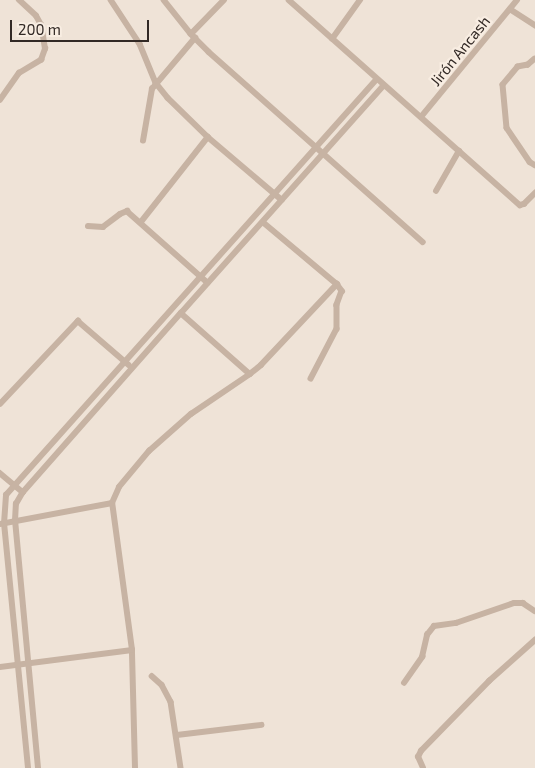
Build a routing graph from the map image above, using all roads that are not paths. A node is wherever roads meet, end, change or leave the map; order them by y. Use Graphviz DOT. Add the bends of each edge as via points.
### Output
graph roads {
  1 [pos="19,0"];
  2 [pos="111,0"];
  3 [pos="224,0"];
  4 [pos="289,0"];
  5 [pos="360,0"];
  6 [pos="518,0"];
  7 [pos="165,1"];
  8 [pos="510,9"];
  9 [pos="535,25"];
  10 [pos="193,36"];
  11 [pos="332,39"];
  12 [pos="535,59"];
  13 [pos="376,80"];
  14 [pos="156,83"];
  15 [pos="383,86"];
  16 [pos="0,100"];
  17 [pos="421,117"];
  18 [pos="208,137"];
  19 [pos="143,141"];
  20 [pos="316,148"];
  21 [pos="459,151"];
  22 [pos="322,154"];
  23 [pos="535,165"];
  24 [pos="436,191"];
  25 [pos="535,193"];
  26 [pos="275,194"];
  27 [pos="282,200"];
  28 [pos="141,222"];
  29 [pos="263,222"];
  30 [pos="88,226"];
  31 [pos="423,242"];
  32 [pos="200,277"];
  33 [pos="208,283"];
  34 [pos="337,284"];
  35 [pos="181,313"];
  36 [pos="126,362"];
  37 [pos="133,368"];
  38 [pos="250,374"];
  39 [pos="311,379"];
  40 [pos="0,404"];
  41 [pos="0,473"];
  42 [pos="16,486"];
  43 [pos="23,492"];
  44 [pos="112,502"];
  45 [pos="15,521"];
  46 [pos="2,524"];
  47 [pos="535,611"];
  48 [pos="535,640"];
  49 [pos="132,650"];
  50 [pos="27,663"];
  51 [pos="18,665"];
  52 [pos="0,667"];
  53 [pos="152,676"];
  54 [pos="404,683"];
  55 [pos="261,725"];
  56 [pos="177,735"];
  57 [pos="28,768"];
  58 [pos="38,768"];
  59 [pos="135,768"];
  60 [pos="181,768"];
  61 [pos="422,768"];
  1 -- 16 [label="street" via="36,16 41,26 44,49 41,60 19,73"];
  2 -- 14 [label="street" via="140,44"];
  3 -- 10 [label="street"];
  4 -- 11 [label="street"];
  5 -- 11 [label="street"];
  6 -- 8 [label="street, Jirón Ancash"];
  7 -- 10 [label="street"];
  8 -- 9 [label="street"];
  8 -- 17 [label="street, Jirón Ancash"];
  10 -- 14 [label="street"];
  10 -- 20 [label="street"];
  11 -- 13 [label="street"];
  12 -- 23 [label="street" via="518,67 503,85 507,128"];
  13 -- 15 [label="street"];
  13 -- 20 [label="street"];
  14 -- 18 [label="street"];
  14 -- 19 [label="street" via="149,95"];
  15 -- 17 [label="street"];
  15 -- 22 [label="street"];
  17 -- 21 [label="street"];
  18 -- 26 [label="street"];
  18 -- 28 [label="street"];
  20 -- 22 [label="street"];
  20 -- 26 [label="street"];
  21 -- 24 [label="street"];
  21 -- 25 [label="street" via="520,205"];
  22 -- 27 [label="street"];
  22 -- 31 [label="street"];
  26 -- 27 [label="street"];
  26 -- 32 [label="street"];
  27 -- 29 [label="street"];
  28 -- 30 [label="street" via="124,211 103,227"];
  28 -- 32 [label="street"];
  29 -- 33 [label="street"];
  29 -- 34 [label="street"];
  32 -- 33 [label="street"];
  32 -- 36 [label="street"];
  33 -- 35 [label="street"];
  34 -- 38 [label="street"];
  34 -- 39 [label="street" via="342,291 337,305 337,329"];
  35 -- 37 [label="street"];
  35 -- 38 [label="street"];
  36 -- 37 [label="street"];
  36 -- 40 [label="street" via="78,321"];
  36 -- 42 [label="street"];
  37 -- 43 [label="street"];
  38 -- 44 [label="street" via="191,414 149,451"];
  41 -- 42 [label="street"];
  42 -- 43 [label="street"];
  42 -- 46 [label="street" via="6,495"];
  43 -- 45 [label="street" via="16,504"];
  44 -- 45 [label="street"];
  44 -- 49 [label="street"];
  45 -- 46 [label="street"];
  45 -- 50 [label="street"];
  46 -- 51 [label="street"];
  47 -- 54 [label="street" via="523,603 514,603 461,621 434,626 427,635 422,657"];
  48 -- 61 [label="street" via="489,681 421,751 418,757"];
  49 -- 50 [label="street"];
  49 -- 59 [label="street"];
  50 -- 51 [label="street"];
  50 -- 58 [label="street"];
  51 -- 52 [label="street"];
  51 -- 57 [label="street"];
  53 -- 56 [label="street" via="171,702"];
  55 -- 56 [label="street"];
  56 -- 60 [label="street"];
}
